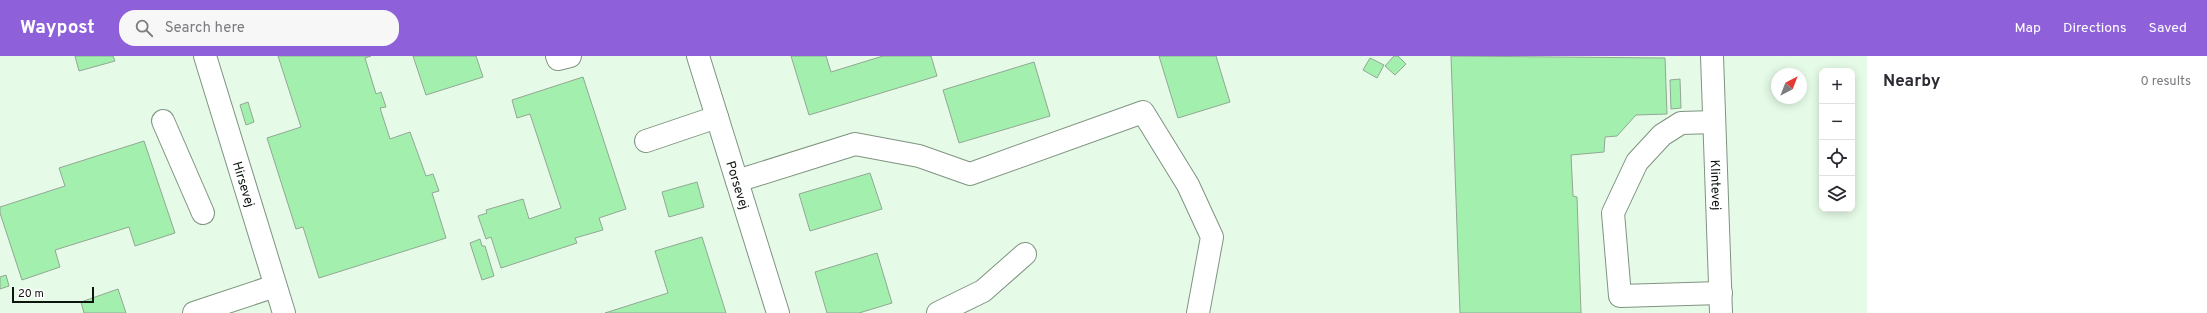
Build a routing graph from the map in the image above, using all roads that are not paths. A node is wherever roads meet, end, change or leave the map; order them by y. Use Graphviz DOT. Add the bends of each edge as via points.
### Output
graph roads {
  1 [pos="205,56"];
  2 [pos="557,56"];
  3 [pos="570,56"];
  4 [pos="698,56"];
  5 [pos="1712,56"];
  6 [pos="717,116"];
  7 [pos="163,121"];
  8 [pos="1714,122"];
  9 [pos="646,141"];
  10 [pos="737,182"];
  11 [pos="203,214"];
  12 [pos="1025,254"];
  13 [pos="275,286"];
  14 [pos="1721,303"];
  15 [pos="228,308"];
  16 [pos="194,313"];
  17 [pos="284,313"];
  18 [pos="778,313"];
  19 [pos="938,313"];
  20 [pos="1198,313"];
  1 -- 13 [label="street, Hirsevej"];
  2 -- 3 [label="street" via="558,59"];
  4 -- 6 [label="street, Porsevej"];
  5 -- 8 [label="street, Klintevej"];
  6 -- 9 [label="street"];
  6 -- 10 [label="street, Porsevej"];
  7 -- 11 [label="street"];
  8 -- 14 [label="street, Klintevej"];
  8 -- 14 [label="street" via="1681,123 1662,135 1637,162 1613,213 1620,296"];
  10 -- 18 [label="street, Porsevej"];
  10 -- 20 [label="street" via="855,144 919,156 970,174 1143,112 1188,185 1212,237"];
  12 -- 19 [label="street" via="983,291"];
  13 -- 15 [label="street"];
  13 -- 17 [label="street, Hirsevej"];
  15 -- 16 [label="street"];
}
